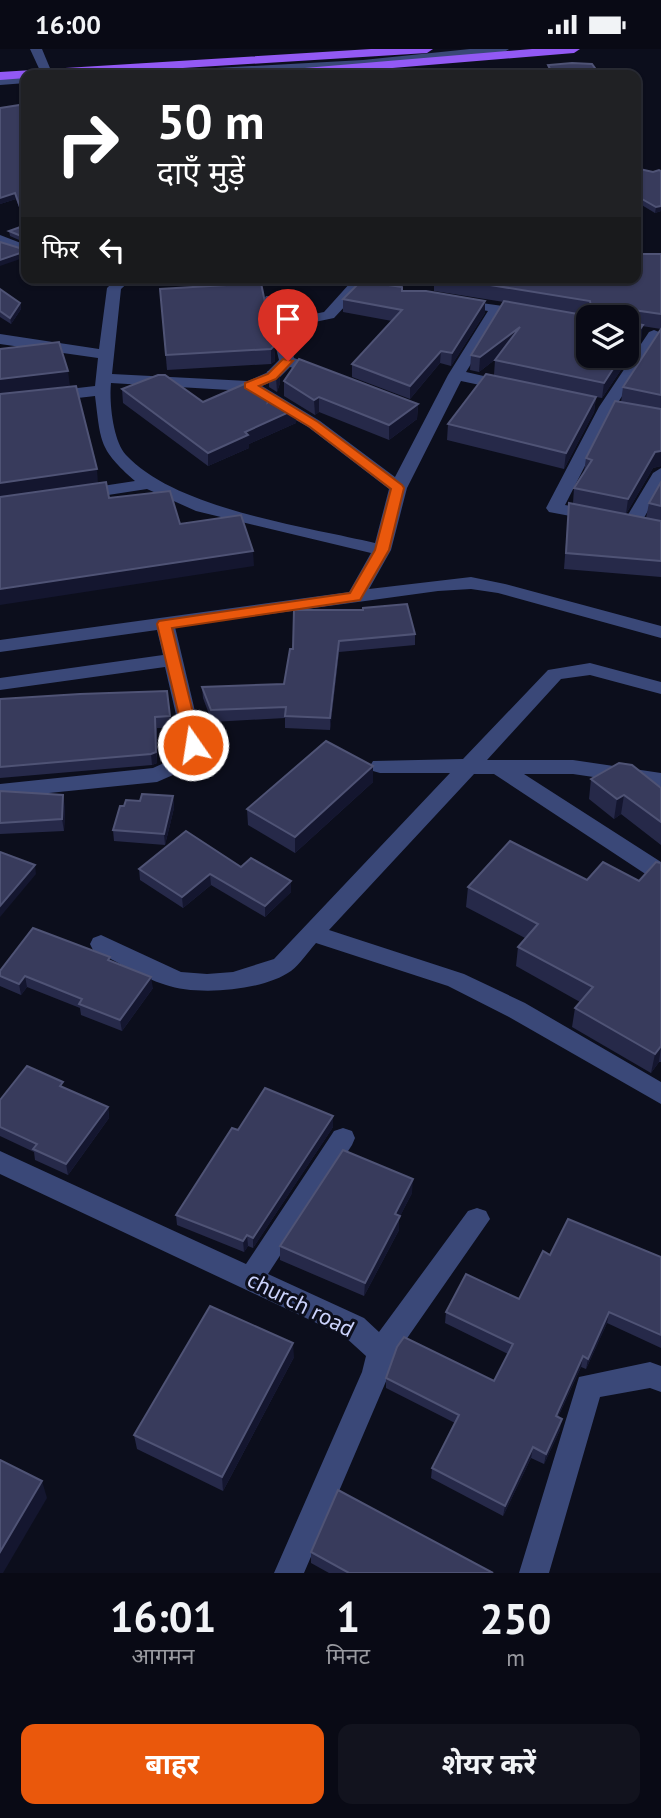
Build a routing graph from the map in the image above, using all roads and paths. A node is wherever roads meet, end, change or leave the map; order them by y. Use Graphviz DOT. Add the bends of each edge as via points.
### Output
graph roads {
  1 [pos="36,49"];
  2 [pos="503,49"];
  3 [pos="574,49"];
  4 [pos="424,53"];
  5 [pos="410,58"];
  6 [pos="45,70"];
  7 [pos="103,70"];
  8 [pos="178,70"];
  9 [pos="252,70"];
  10 [pos="304,70"];
  11 [pos="21,77"];
  12 [pos="0,80"];
  13 [pos="21,81"];
  14 [pos="21,89"];
  15 [pos="0,91"];
  16 [pos="0,239"];
  17 [pos="21,248"];
  18 [pos="119,284"];
  19 [pos="403,292"];
  20 [pos="271,299"];
  21 [pos="444,299"];
  22 [pos="498,308"];
  23 [pos="537,315"];
  24 [pos="277,324"];
  25 [pos="639,332"];
  26 [pos="658,335"];
  27 [pos="0,339"];
  28 [pos="105,354"];
  29 [pos="288,361"];
  30 [pos="456,375"];
  31 [pos="336,380"];
  32 [pos="102,384"];
  33 [pos="250,386"];
  34 [pos="519,388"];
  35 [pos="0,402"];
  36 [pos="661,474"];
  37 [pos="149,484"];
  38 [pos="398,488"];
  39 [pos="68,496"];
  40 [pos="632,523"];
  41 [pos="651,527"];
  42 [pos="382,550"];
  43 [pos="355,597"];
  44 [pos="164,624"];
  45 [pos="661,632"];
  46 [pos="0,646"];
  47 [pos="173,660"];
  48 [pos="0,684"];
  49 [pos="661,688"];
  50 [pos="380,766"];
  51 [pos="467,766"];
  52 [pos="497,766"];
  53 [pos="661,780"];
  54 [pos="0,791"];
  55 [pos="661,873"];
  56 [pos="312,933"];
  57 [pos="101,944"];
  58 [pos="661,1094"];
  59 [pos="343,1138"];
  60 [pos="0,1162"];
  61 [pos="477,1219"];
  62 [pos="251,1278"];
  63 [pos="381,1352"];
  64 [pos="661,1379"];
  65 [pos="289,1573"];
  66 [pos="534,1573"];
  1 -- 6 [label="street"];
  2 -- 4 [label="street"];
  3 -- 4 [label="main road"];
  4 -- 5 [label="street"];
  4 -- 7 [label="main road"];
  4 -- 10 [label="main road"];
  5 -- 8 [label="street"];
  5 -- 9 [label="street"];
  11 -- 12 [label="main road"];
  12 -- 13 [label="street"];
  14 -- 15 [label="main road"];
  16 -- 17 [label="street"];
  18 -- 28 [label="street" via="114,288"];
  19 -- 24 [label="street" via="356,285 329,315"];
  20 -- 24 [label="street"];
  21 -- 22 [label="street"];
  22 -- 23 [label="street"];
  22 -- 30 [label="street"];
  24 -- 29 [label="street"];
  25 -- 26 [label="street"];
  26 -- 40 [label="street" via="608,407 555,508"];
  27 -- 28 [label="street"];
  28 -- 32 [label="street"];
  29 -- 31 [label="street"];
  29 -- 33 [label="street" via="272,376"];
  30 -- 34 [label="street"];
  30 -- 38 [label="street" via="427,414"];
  32 -- 33 [label="street"];
  32 -- 35 [label="street"];
  32 -- 37 [label="street" via="109,439 117,456"];
  33 -- 38 [label="street" via="314,424"];
  36 -- 40 [label="street"];
  37 -- 39 [label="street"];
  37 -- 42 [label="street" via="202,507"];
  38 -- 42 [label="street"];
  40 -- 41 [label="street"];
  42 -- 43 [label="street"];
  43 -- 44 [label="street"];
  43 -- 45 [label="street" via="471,583"];
  44 -- 46 [label="street"];
  44 -- 47 [label="street"];
  47 -- 48 [label="street"];
  47 -- 54 [label="street" via="193,745 182,763 157,775"];
  49 -- 51 [label="street" via="590,669 555,674"];
  50 -- 51 [label="street"];
  51 -- 52 [label="street"];
  51 -- 56 [label="street"];
  52 -- 53 [label="street" via="573,767"];
  52 -- 55 [label="street"];
  56 -- 57 [label="street" via="282,965 247,979 220,982 179,981"];
  56 -- 58 [label="street" via="456,980"];
  59 -- 62 [label="street"];
  60 -- 62 [label="street, church road"];
  61 -- 63 [label="street"];
  62 -- 63 [label="street, church road" via="354,1327"];
  63 -- 65 [label="street"];
  64 -- 66 [label="street" via="650,1375 589,1385"];
}
